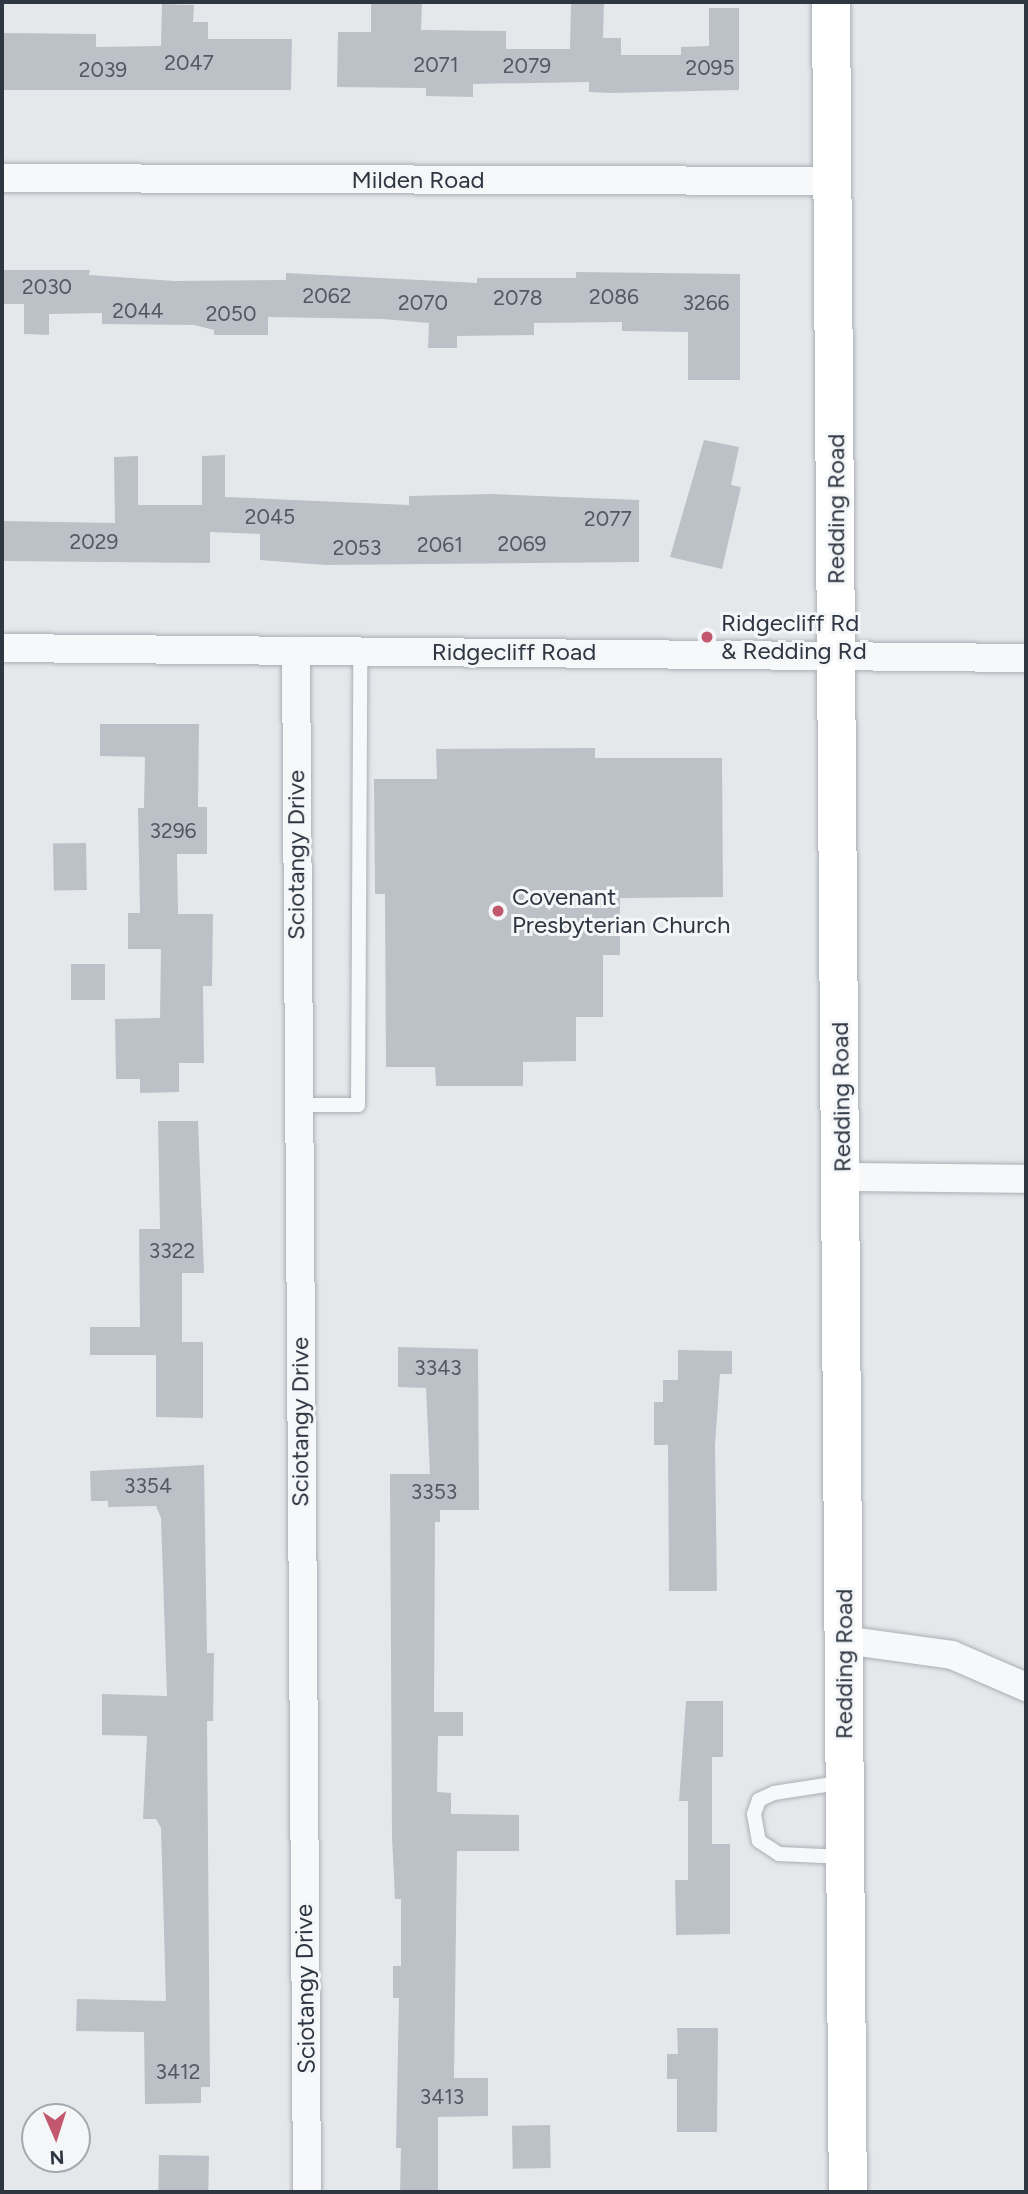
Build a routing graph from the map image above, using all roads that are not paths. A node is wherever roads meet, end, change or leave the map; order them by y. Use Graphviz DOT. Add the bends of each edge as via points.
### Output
graph roads {
  1 [pos="831,2"];
  2 [pos="2,178"];
  3 [pos="834,181"];
  4 [pos="2,648"];
  5 [pos="296,651"];
  6 [pos="360,651"];
  7 [pos="836,656"];
  8 [pos="1026,658"];
  9 [pos="298,1105"];
  10 [pos="841,1177"];
  11 [pos="1026,1179"];
  12 [pos="844,1640"];
  13 [pos="1026,1687"];
  14 [pos="845,1782"];
  15 [pos="846,1857"];
  16 [pos="307,2192"];
  17 [pos="848,2192"];
  1 -- 3 [label="main road, Redding Road"];
  2 -- 3 [label="street, Milden Road"];
  3 -- 7 [label="main road, Redding Road"];
  4 -- 5 [label="street, Ridgecliff Road"];
  5 -- 6 [label="street, Ridgecliff Road"];
  5 -- 9 [label="street, Sciotangy Drive"];
  6 -- 7 [label="street, Ridgecliff Road"];
  6 -- 9 [label="lane" via="358,1105"];
  7 -- 8 [label="street, Ridgecliff Road"];
  7 -- 10 [label="main road, Redding Road"];
  9 -- 16 [label="street, Sciotangy Drive"];
  10 -- 11 [label="street"];
  10 -- 12 [label="main road, Redding Road"];
  12 -- 13 [label="street" via="952,1655"];
  12 -- 14 [label="main road, Redding Road"];
  14 -- 15 [label="main road, Redding Road"];
  14 -- 15 [label="lane" via="774,1793 759,1800 754,1814 759,1841 779,1854"];
  15 -- 17 [label="main road, Redding Road"];
}
